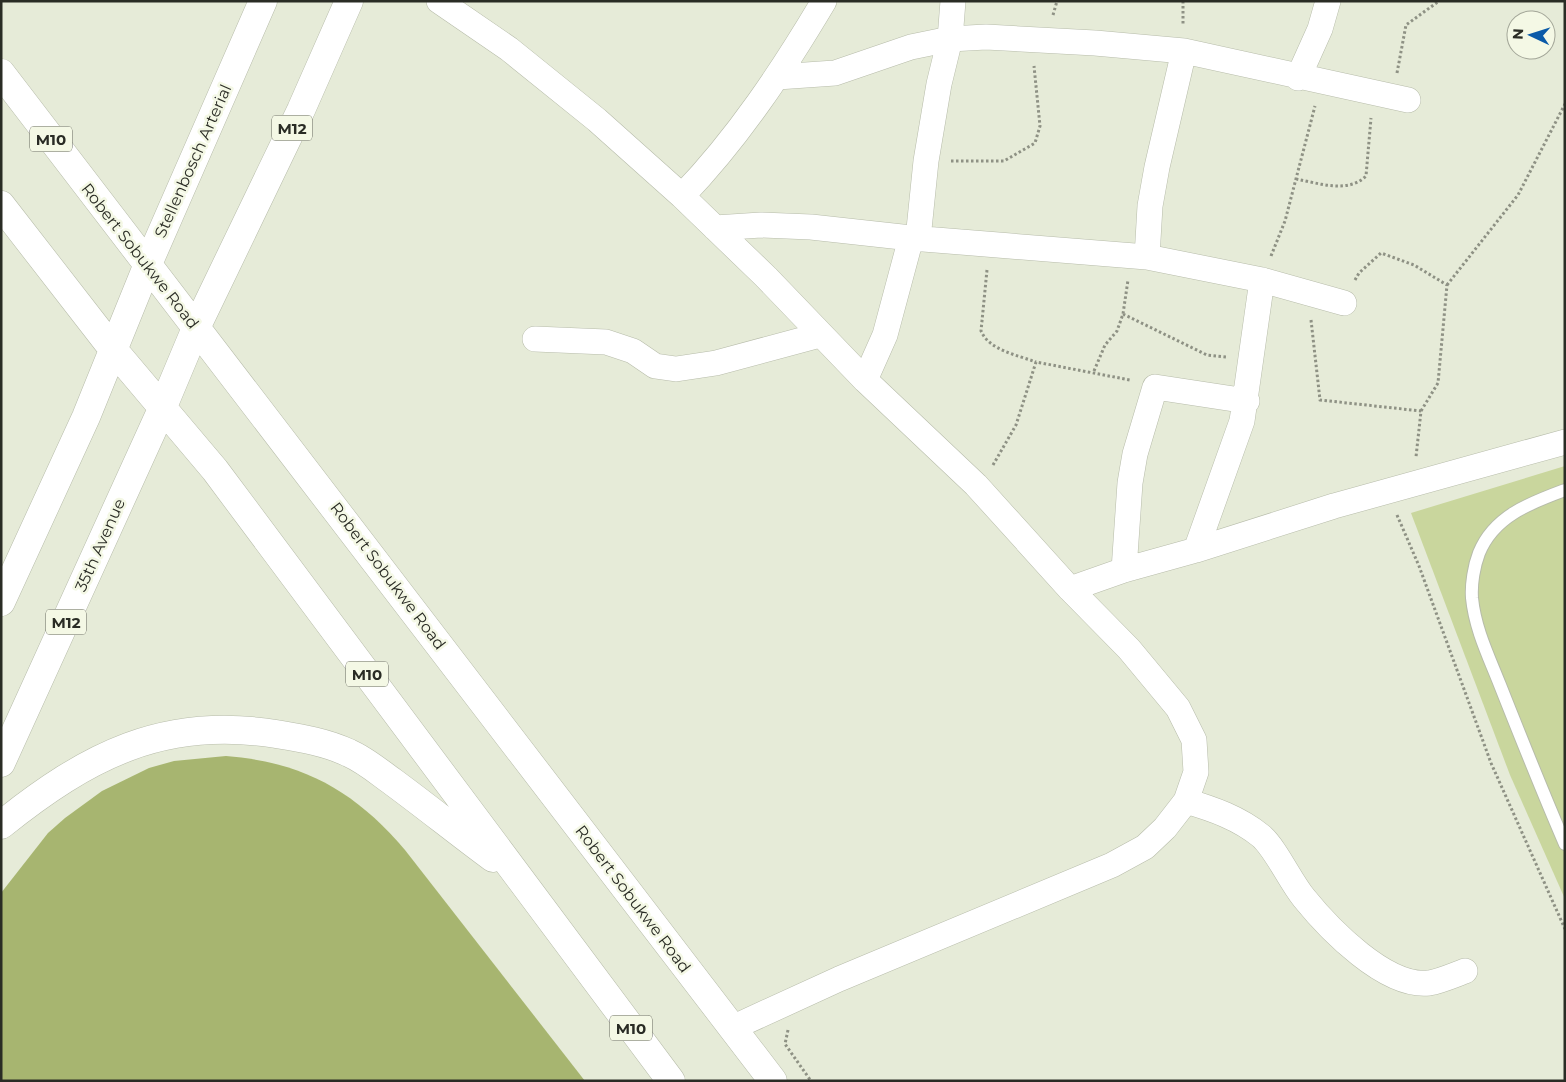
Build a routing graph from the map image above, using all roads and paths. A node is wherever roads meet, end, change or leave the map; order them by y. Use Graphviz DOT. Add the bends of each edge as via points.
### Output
graph roads {
  1 [pos="263,1"];
  2 [pos="349,1"];
  3 [pos="439,1"];
  4 [pos="824,1"];
  5 [pos="953,1"];
  6 [pos="1328,1"];
  7 [pos="1439,1"];
  8 [pos="950,39"];
  9 [pos="1031,40"];
  10 [pos="1184,51"];
  11 [pos="1,73"];
  12 [pos="776,77"];
  13 [pos="1310,80"];
  14 [pos="1374,93"];
  15 [pos="1408,100"];
  16 [pos="1565,104"];
  17 [pos="926,161"];
  18 [pos="1296,179"];
  19 [pos="682,196"];
  20 [pos="1,205"];
  21 [pos="715,228"];
  22 [pos="914,238"];
  23 [pos="989,244"];
  24 [pos="1139,257"];
  25 [pos="148,264"];
  26 [pos="1262,280"];
  27 [pos="1447,285"];
  28 [pos="1310,294"];
  29 [pos="1344,303"];
  30 [pos="1123,314"];
  31 [pos="196,328"];
  32 [pos="820,335"];
  33 [pos="535,339"];
  34 [pos="112,348"];
  35 [pos="1036,362"];
  36 [pos="1251,368"];
  37 [pos="1094,371"];
  38 [pos="865,380"];
  39 [pos="1155,387"];
  40 [pos="1247,401"];
  41 [pos="162,409"];
  42 [pos="1421,410"];
  43 [pos="1565,442"];
  44 [pos="976,485"];
  45 [pos="1412,485"];
  46 [pos="1565,490"];
  47 [pos="1387,492"];
  48 [pos="1196,550"];
  49 [pos="1124,570"];
  50 [pos="1070,589"];
  51 [pos="1,602"];
  52 [pos="1,763"];
  53 [pos="1186,801"];
  54 [pos="1,825"];
  55 [pos="1565,844"];
  56 [pos="518,877"];
  57 [pos="1565,929"];
  58 [pos="1465,971"];
  59 [pos="732,1028"];
  60 [pos="788,1030"];
  61 [pos="670,1081"];
  62 [pos="773,1081"];
  63 [pos="811,1081"];
  1 -- 25 [label="main road, Stellenbosch Arterial"];
  2 -- 31 [label="main road, M12" via="301,110"];
  3 -- 19 [label="street" via="509,49 597,120"];
  4 -- 12 [label="street"];
  5 -- 8 [label="street"];
  6 -- 13 [label="street"];
  7 -- 14 [label="path" via="1406,25 1396,77"];
  8 -- 9 [label="street"];
  8 -- 12 [label="street" via="887,54 835,73"];
  8 -- 17 [label="street"];
  9 -- 10 [label="street"];
  9 -- 17 [label="path" via="1040,126 1035,143 1004,161"];
  10 -- 13 [label="street"];
  10 -- 24 [label="street"];
  11 -- 25 [label="main road, Robert Sobukwe Road / M10"];
  12 -- 19 [label="street" via="712,163"];
  13 -- 14 [label="street"];
  13 -- 18 [label="path"];
  14 -- 15 [label="street"];
  14 -- 18 [label="path" via="1366,176 1360,181 1339,186"];
  16 -- 27 [label="path" via="1518,195"];
  17 -- 22 [label="street"];
  18 -- 26 [label="path" via="1285,221"];
  19 -- 21 [label="street"];
  20 -- 34 [label="main road, M10"];
  21 -- 22 [label="street" via="762,225 811,227"];
  21 -- 32 [label="street"];
  22 -- 23 [label="street"];
  22 -- 38 [label="street" via="886,335"];
  23 -- 24 [label="street"];
  23 -- 35 [label="path" via="981,331 993,346"];
  24 -- 26 [label="street"];
  24 -- 30 [label="path"];
  25 -- 31 [label="main road, Robert Sobukwe Road / M10"];
  25 -- 34 [label="main road, Stellenbosch Arterial"];
  26 -- 28 [label="street"];
  26 -- 36 [label="street"];
  27 -- 29 [label="path" via="1414,265 1382,253 1359,273"];
  27 -- 42 [label="path" via="1438,383"];
  28 -- 29 [label="street"];
  28 -- 42 [label="path" via="1320,400"];
  30 -- 36 [label="path" via="1207,355 1235,358"];
  30 -- 37 [label="path"];
  31 -- 41 [label="main road, M12"];
  31 -- 59 [label="main road, Robert Sobukwe Road / M10"];
  32 -- 33 [label="street" via="716,363 676,368 655,366 632,351 606,342"];
  32 -- 38 [label="street"];
  34 -- 41 [label="main road, M10"];
  34 -- 51 [label="main road" via="86,417"];
  35 -- 37 [label="path"];
  35 -- 44 [label="path" via="1016,425 995,462"];
  36 -- 40 [label="street"];
  37 -- 39 [label="path"];
  38 -- 44 [label="street"];
  39 -- 40 [label="street"];
  39 -- 49 [label="street" via="1130,483"];
  40 -- 48 [label="street" via="1224,476"];
  41 -- 52 [label="main road, 35th Avenue / M12"];
  41 -- 56 [label="main road, M10" via="215,470"];
  42 -- 45 [label="path"];
  43 -- 45 [label="street"];
  44 -- 50 [label="street"];
  45 -- 47 [label="street"];
  46 -- 55 [label="lane" via="1525,504 1491,534 1479,553 1472,597 1481,636"];
  47 -- 48 [label="street"];
  47 -- 57 [label="path" via="1419,566 1491,763"];
  48 -- 49 [label="street"];
  49 -- 50 [label="street"];
  50 -- 53 [label="street" via="1129,648 1178,708 1194,740 1196,772"];
  53 -- 58 [label="street" via="1232,817 1262,837 1304,899 1348,944 1389,973 1412,982 1429,983"];
  53 -- 59 [label="street" via="1145,847 1112,865 848,975"];
  54 -- 56 [label="main road" via="29,801 119,750 156,737 242,729 310,740 349,753 422,803"];
  56 -- 61 [label="main road, M10"];
  59 -- 62 [label="main road, Robert Sobukwe Road / M10"];
  60 -- 63 [label="path" via="785,1044"];
}
